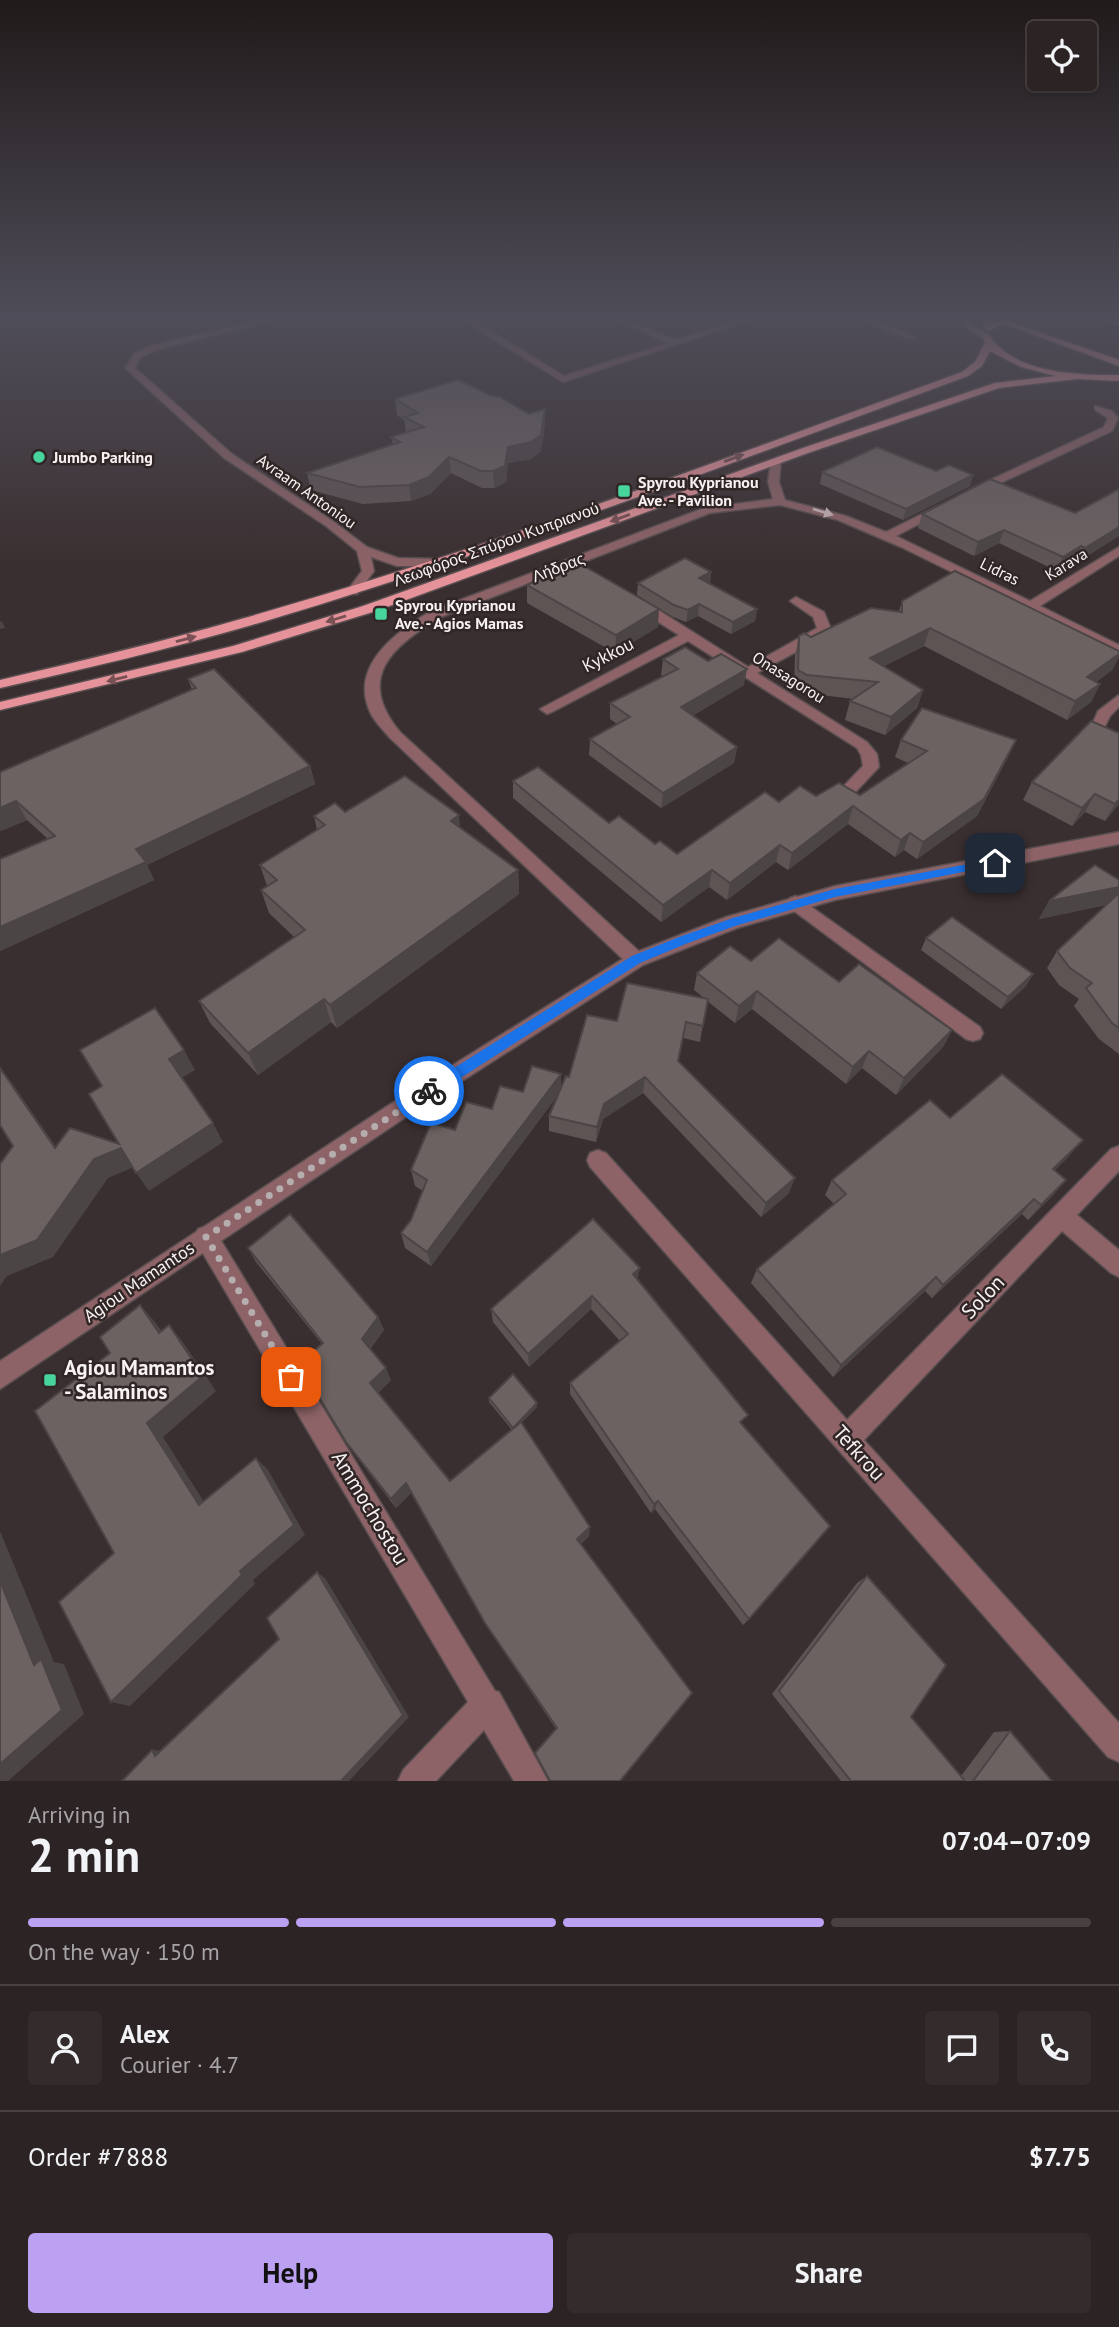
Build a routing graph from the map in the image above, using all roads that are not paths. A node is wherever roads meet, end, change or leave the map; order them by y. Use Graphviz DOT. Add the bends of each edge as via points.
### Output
graph roads {
  1 [pos="168,402"];
  2 [pos="887,402"];
  3 [pos="948,402"];
  4 [pos="1098,408"];
  5 [pos="776,461"];
  6 [pos="966,496"];
  7 [pos="780,502"];
  8 [pos="955,502"];
  9 [pos="865,526"];
  10 [pos="887,536"];
  11 [pos="363,550"];
  12 [pos="1119,551"];
  13 [pos="439,563"];
  14 [pos="570,563"];
  15 [pos="590,573"];
  16 [pos="352,591"];
  17 [pos="632,599"];
  18 [pos="796,601"];
  19 [pos="1031,606"];
  20 [pos="687,636"];
  21 [pos="1119,650"];
  22 [pos="748,672"];
  23 [pos="0,684"];
  24 [pos="1119,699"];
  25 [pos="0,706"];
  26 [pos="547,709"];
  27 [pos="1098,727"];
  28 [pos="843,795"];
  29 [pos="1119,838"];
  30 [pos="796,903"];
  31 [pos="636,960"];
  32 [pos="973,1033"];
  33 [pos="1119,1156"];
  34 [pos="598,1160"];
  35 [pos="1061,1216"];
  36 [pos="206,1237"];
  37 [pos="1119,1265"];
  38 [pos="0,1376"];
  39 [pos="847,1439"];
  40 [pos="488,1703"];
  41 [pos="1119,1746"];
  42 [pos="414,1781"];
  43 [pos="532,1781"];
  1 -- 11 [label="street, Avraam Antoniou" via="228,456"];
  13 -- 2 [label="main road, Λεωφόρος Σπύρου Κυπριανού, one-way"];
  3 -- 5 [label="main road, Λεωφόρος Σπύρου Κυπριανού"];
  4 -- 6 [label="street" via="1113,418 1108,429"];
  5 -- 7 [label="street" via="772,475"];
  5 -- 25 [label="main road, Λεωφόρος Σπύρου Κυπριανού, one-way" via="368,609 237,649"];
  7 -- 9 [label="street, Λήδρας, one-way"];
  7 -- 14 [label="street, Λήδρας" via="708,510"];
  8 -- 10 [label="street"];
  9 -- 10 [label="street, Lidras"];
  10 -- 19 [label="street, Lidras"];
  11 -- 13 [label="street" via="397,562"];
  11 -- 16 [label="street" via="368,571"];
  12 -- 19 [label="street, Karava"];
  13 -- 16 [label="main road, Λεωφόρος Σπύρου Κυπριανού"];
  14 -- 15 [label="street"];
  14 -- 31 [label="street, Λήδρας" via="436,614 407,631 378,664 373,701 395,735"];
  23 -- 16 [label="main road, Λεωφόρος Σπύρου Κυπριανού, one-way" via="161,646"];
  17 -- 20 [label="street, Onasagorou"];
  18 -- 22 [label="street" via="819,615 824,629"];
  19 -- 21 [label="street, Lidras"];
  20 -- 22 [label="street, Onasagorou"];
  20 -- 26 [label="street, Kykkou"];
  22 -- 28 [label="street, Onasagorou" via="852,737 869,754 871,767"];
  24 -- 27 [label="street" via="1103,714"];
  29 -- 30 [label="street, Agiou Mamantos"];
  30 -- 31 [label="street, Agiou Mamantos" via="720,926"];
  30 -- 32 [label="street"];
  31 -- 36 [label="street, Agiou Mamantos"];
  33 -- 35 [label="street, Solon"];
  34 -- 39 [label="street, Tefkrou"];
  35 -- 37 [label="street"];
  35 -- 39 [label="street, Solon"];
  36 -- 38 [label="street, Agiou Mamantos"];
  36 -- 40 [label="street, Ammochostou"];
  39 -- 41 [label="street, Tefkrou"];
  40 -- 42 [label="street"];
  40 -- 43 [label="street, Ammochostou"];
}
